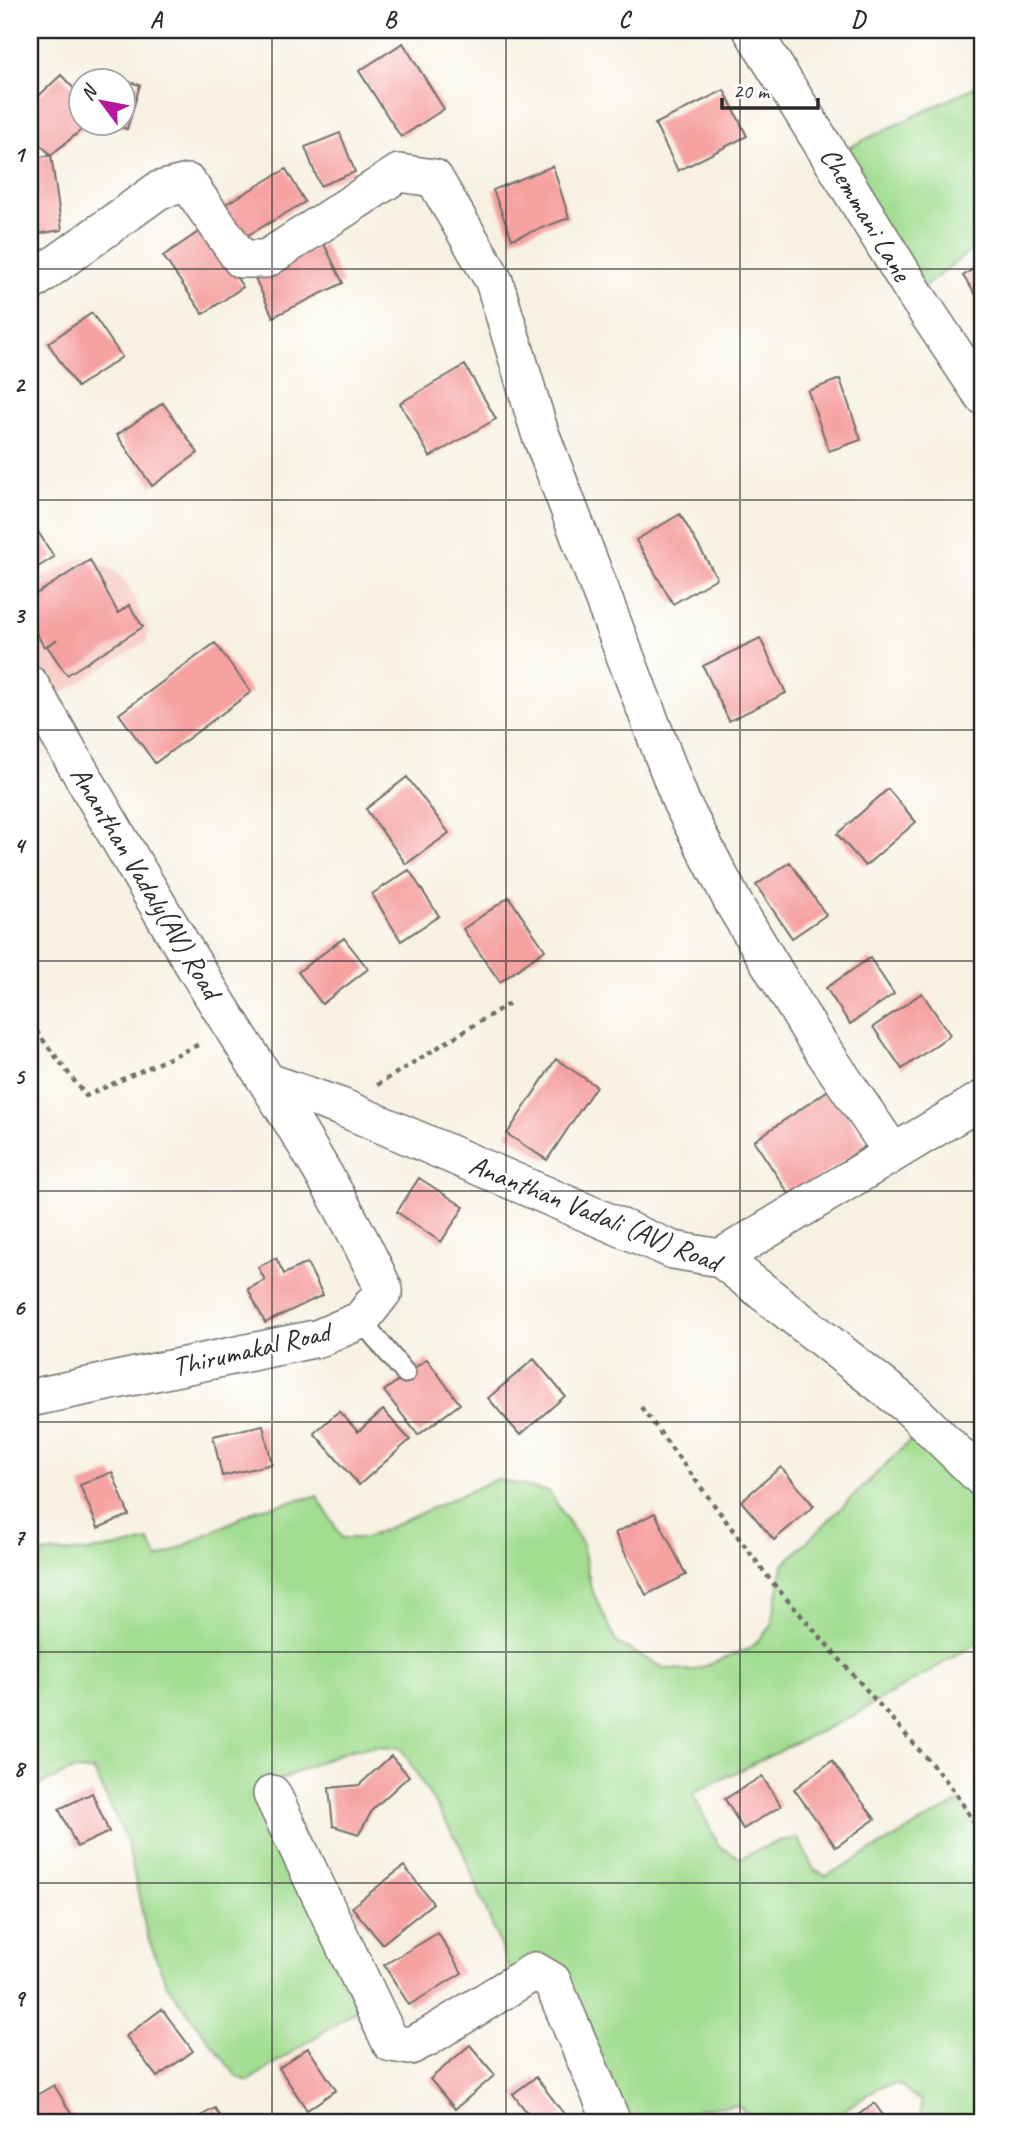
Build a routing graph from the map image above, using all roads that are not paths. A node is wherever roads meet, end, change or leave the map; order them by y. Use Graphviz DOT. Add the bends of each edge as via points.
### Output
graph roads {
  1 [pos="752,30"];
  2 [pos="30,283"];
  3 [pos="983,396"];
  4 [pos="30,685"];
  5 [pos="269,1080"];
  6 [pos="983,1100"];
  7 [pos="893,1153"];
  8 [pos="720,1258"];
  9 [pos="361,1320"];
  10 [pos="405,1373"];
  11 [pos="30,1398"];
  12 [pos="983,1479"];
  13 [pos="272,1794"];
  14 [pos="612,2122"];
  1 -- 3 [label="street, Chemmani Lane"];
  2 -- 7 [label="street" via="159,190 188,183 242,258 266,259 398,173 434,178 494,281 540,433 681,802 734,904 812,1034"];
  4 -- 5 [label="street, Ananthan Vadaly(AV) Road" via="234,1029"];
  5 -- 8 [label="street, Ananthan Vadali (AV) Road" via="673,1250"];
  5 -- 9 [label="street, Thirumakal Road" via="384,1290"];
  6 -- 7 [label="street"];
  7 -- 8 [label="street"];
  8 -- 12 [label="street, Ananthan Vadali (AV) Road" via="888,1390"];
  9 -- 10 [label="lane"];
  9 -- 11 [label="street, Thirumakal Road" via="319,1338"];
  13 -- 14 [label="street" via="391,2043 410,2046 428,2037 535,1970 552,1981"];
}
